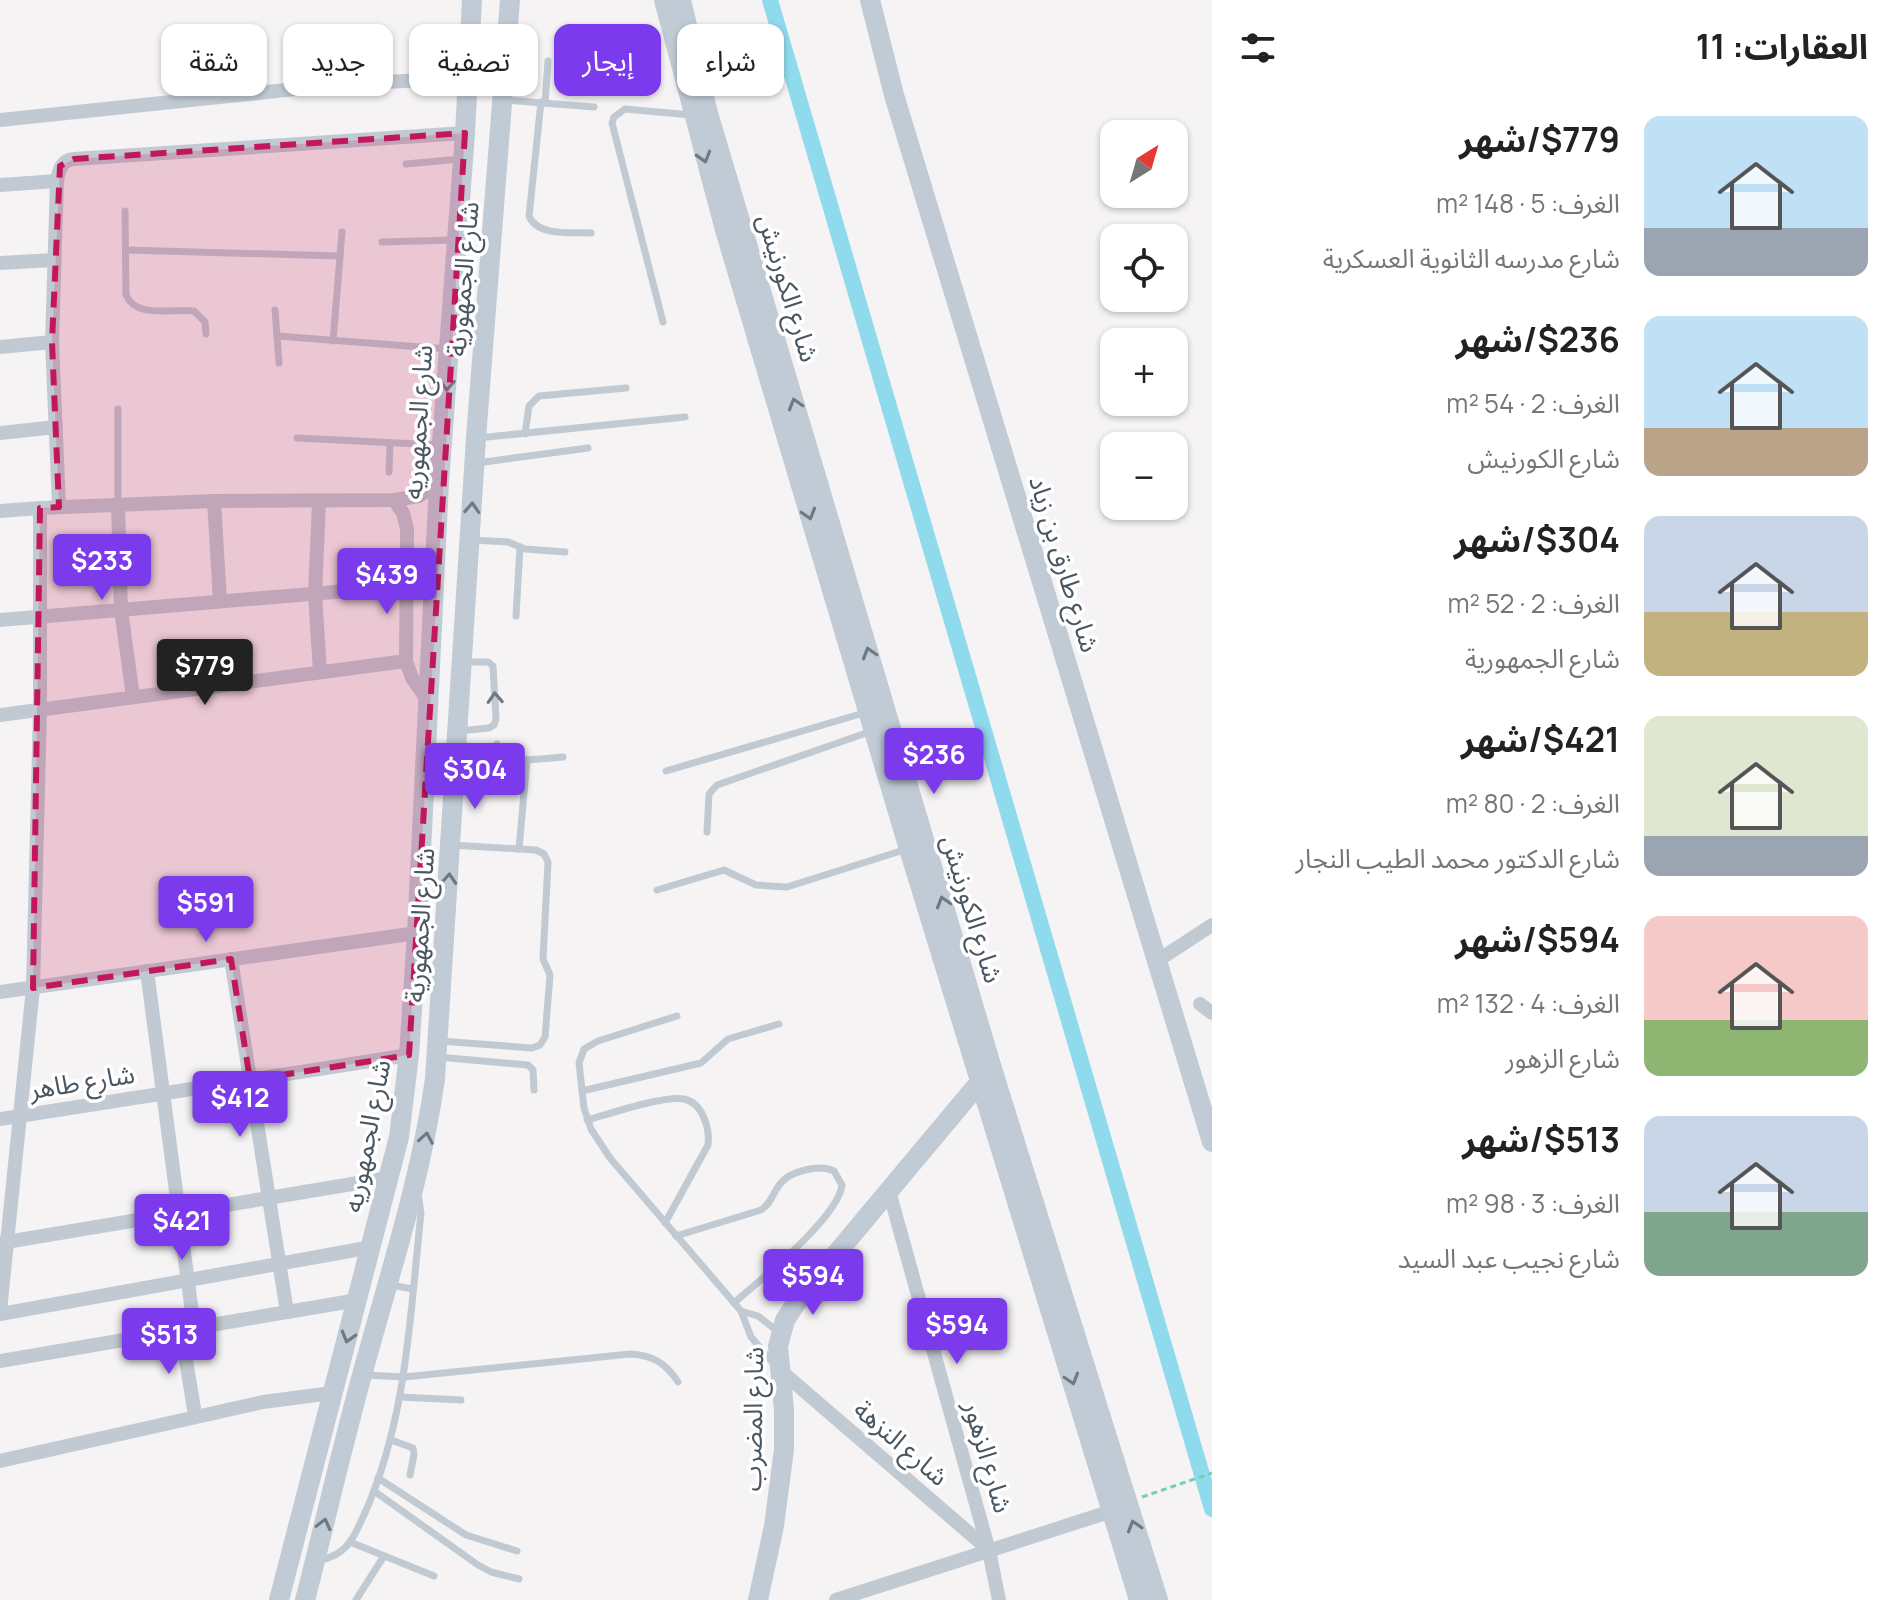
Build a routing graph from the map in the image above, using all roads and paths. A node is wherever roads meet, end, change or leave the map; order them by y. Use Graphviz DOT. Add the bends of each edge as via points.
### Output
graph roads {
  1 [pos="472,0"];
  2 [pos="510,0"];
  3 [pos="664,0"];
  4 [pos="681,0"];
  5 [pos="870,0"];
  6 [pos="470,24"];
  7 [pos="548,61"];
  8 [pos="409,81"];
  9 [pos="466,96"];
  10 [pos="503,99"];
  11 [pos="543,103"];
  12 [pos="594,107"];
  13 [pos="693,116"];
  14 [pos="0,120"];
  15 [pos="465,133"];
  16 [pos="463,159"];
  17 [pos="406,164"];
  18 [pos="57,181"];
  19 [pos="0,185"];
  20 [pos="125,211"];
  21 [pos="342,232"];
  22 [pos="591,233"];
  23 [pos="456,240"];
  24 [pos="382,242"];
  25 [pos="126,250"];
  26 [pos="340,256"];
  27 [pos="54,260"];
  28 [pos="0,263"];
  29 [pos="275,310"];
  30 [pos="663,322"];
  31 [pos="206,334"];
  32 [pos="277,336"];
  33 [pos="333,341"];
  34 [pos="52,342"];
  35 [pos="0,347"];
  36 [pos="449,349"];
  37 [pos="279,363"];
  38 [pos="626,388"];
  39 [pos="118,409"];
  40 [pos="685,417"];
  41 [pos="56,427"];
  42 [pos="0,433"];
  43 [pos="525,434"];
  44 [pos="297,438"];
  45 [pos="476,438"];
  46 [pos="390,443"];
  47 [pos="443,445"];
  48 [pos="588,448"];
  49 [pos="475,463"];
  50 [pos="389,472"];
  51 [pos="439,482"];
  52 [pos="394,500"];
  53 [pos="214,501"];
  54 [pos="319,503"];
  55 [pos="118,504"];
  56 [pos="59,506"];
  57 [pos="40,508"];
  58 [pos="0,511"];
  59 [pos="470,539"];
  60 [pos="520,547"];
  61 [pos="565,552"];
  62 [pos="436,562"];
  63 [pos="469,562"];
  64 [pos="406,586"];
  65 [pos="315,594"];
  66 [pos="434,599"];
  67 [pos="466,600"];
  68 [pos="220,601"];
  69 [pos="121,610"];
  70 [pos="516,616"];
  71 [pos="41,618"];
  72 [pos="0,620"];
  73 [pos="406,661"];
  74 [pos="461,662"];
  75 [pos="320,672"];
  76 [pos="133,697"];
  77 [pos="429,702"];
  78 [pos="40,710"];
  79 [pos="0,715"];
  80 [pos="871,721"];
  81 [pos="457,731"];
  82 [pos="497,744"];
  83 [pos="563,757"];
  84 [pos="527,760"];
  85 [pos="666,771"];
  86 [pos="707,832"];
  87 [pos="451,845"];
  88 [pos="519,849"];
  89 [pos="909,849"];
  90 [pos="657,890"];
  91 [pos="1212,926"];
  92 [pos="417,933"];
  93 [pos="231,959"];
  94 [pos="1157,961"];
  95 [pos="147,971"];
  96 [pos="33,988"];
  97 [pos="0,992"];
  98 [pos="677,1016"];
  99 [pos="779,1024"];
  100 [pos="437,1049"];
  101 [pos="409,1055"];
  102 [pos="988,1079"];
  103 [pos="250,1080"];
  104 [pos="534,1090"];
  105 [pos="582,1091"];
  106 [pos="163,1094"];
  107 [pos="19,1116"];
  108 [pos="0,1119"];
  109 [pos="587,1120"];
  110 [pos="1212,1142"];
  111 [pos="388,1178"];
  112 [pos="416,1185"];
  113 [pos="889,1191"];
  114 [pos="269,1198"];
  115 [pos="179,1212"];
  116 [pos="665,1223"];
  117 [pos="676,1236"];
  118 [pos="4,1243"];
  119 [pos="372,1247"];
  120 [pos="279,1264"];
  121 [pos="188,1280"];
  122 [pos="388,1285"];
  123 [pos="413,1289"];
  124 [pos="358,1300"];
  125 [pos="734,1303"];
  126 [pos="741,1311"];
  127 [pos="0,1312"];
  128 [pos="287,1312"];
  129 [pos="188,1329"];
  130 [pos="780,1333"];
  131 [pos="0,1361"];
  132 [pos="781,1371"];
  133 [pos="362,1375"];
  134 [pos="404,1377"];
  135 [pos="678,1382"];
  136 [pos="332,1393"];
  137 [pos="400,1397"];
  138 [pos="461,1400"];
  139 [pos="195,1415"];
  140 [pos="391,1440"];
  141 [pos="0,1461"];
  142 [pos="1212,1473"];
  143 [pos="410,1475"];
  144 [pos="378,1478"];
  145 [pos="374,1491"];
  146 [pos="1139,1498"];
  147 [pos="1112,1511"];
  148 [pos="350,1542"];
  149 [pos="517,1551"];
  150 [pos="989,1551"];
  151 [pos="384,1556"];
  152 [pos="290,1558"];
  153 [pos="315,1562"];
  154 [pos="434,1576"];
  155 [pos="519,1579"];
  156 [pos="279,1600"];
  157 [pos="305,1600"];
  158 [pos="356,1600"];
  159 [pos="758,1600"];
  160 [pos="836,1600"];
  161 [pos="999,1600"];
  162 [pos="1139,1600"];
  163 [pos="1158,1600"];
  1 -- 6 [label="main road, شارع الجمهوريه"];
  2 -- 10 [label="main road, شارع الجمهورية"];
  3 -- 13 [label="main road, شارع الكورنيش"];
  102 -- 4 [label="main road, شارع الكورنيش, one-way" via="708,113"];
  5 -- 94 [label="main road, شارع طارق بن زياد" via="894,95"];
  7 -- 11 [label="lane"];
  8 -- 14 [label="street"];
  9 -- 15 [label="main road, شارع الجمهوريه"];
  10 -- 11 [label="lane"];
  10 -- 45 [label="main road, شارع الجمهورية"];
  11 -- 12 [label="lane"];
  11 -- 22 [label="lane" via="531,222 542,230"];
  13 -- 30 [label="lane" via="625,109 612,123"];
  13 -- 80 [label="main road, شارع الكورنيش, one-way"];
  15 -- 16 [label="main road, شارع الجمهوريه"];
  15 -- 18 [label="street" via="69,159 60,166"];
  16 -- 17 [label="lane"];
  16 -- 23 [label="main road, شارع الجمهوريه"];
  18 -- 19 [label="street"];
  18 -- 27 [label="street"];
  20 -- 25 [label="lane"];
  21 -- 26 [label="lane"];
  23 -- 24 [label="lane"];
  23 -- 36 [label="main road, شارع الجمهوريه"];
  25 -- 26 [label="lane"];
  25 -- 31 [label="lane" via="126,295 132,306 194,311 205,322"];
  26 -- 33 [label="lane"];
  27 -- 28 [label="street"];
  27 -- 34 [label="street"];
  29 -- 32 [label="lane"];
  32 -- 33 [label="lane"];
  32 -- 37 [label="lane"];
  33 -- 36 [label="lane"];
  34 -- 35 [label="street"];
  34 -- 41 [label="street"];
  36 -- 47 [label="main road, شارع الجمهوريه, one-way"];
  38 -- 43 [label="lane" via="539,396 529,406"];
  39 -- 55 [label="lane"];
  40 -- 43 [label="lane"];
  41 -- 42 [label="street"];
  41 -- 56 [label="street"];
  43 -- 45 [label="lane"];
  44 -- 46 [label="lane"];
  45 -- 49 [label="main road, شارع الجمهورية"];
  46 -- 47 [label="lane"];
  46 -- 50 [label="lane"];
  47 -- 51 [label="main road, شارع الجمهوريه"];
  48 -- 49 [label="lane"];
  59 -- 49 [label="main road, شارع الجمهورية, one-way"];
  51 -- 52 [label="street" via="419,496"];
  51 -- 62 [label="main road, شارع الجمهوريه"];
  52 -- 54 [label="street"];
  52 -- 64 [label="street" via="407,529"];
  53 -- 54 [label="street"];
  53 -- 55 [label="street"];
  53 -- 68 [label="street"];
  54 -- 65 [label="street"];
  55 -- 56 [label="street"];
  55 -- 69 [label="street"];
  56 -- 57 [label="street"];
  57 -- 58 [label="street"];
  57 -- 71 [label="street"];
  59 -- 60 [label="lane"];
  59 -- 63 [label="main road, شارع الجمهورية"];
  60 -- 61 [label="lane"];
  60 -- 70 [label="lane"];
  62 -- 63 [label="main road"];
  62 -- 66 [label="main road, شارع الجمهوريه"];
  63 -- 67 [label="main road, شارع الجمهورية"];
  64 -- 65 [label="street"];
  64 -- 73 [label="street"];
  65 -- 68 [label="street"];
  65 -- 75 [label="street"];
  66 -- 67 [label="main road" via="450,594"];
  66 -- 77 [label="main road, شارع الجمهوريه"];
  67 -- 74 [label="main road, شارع الجمهورية"];
  68 -- 69 [label="street"];
  69 -- 71 [label="street"];
  69 -- 76 [label="street"];
  71 -- 72 [label="street"];
  71 -- 78 [label="street"];
  73 -- 75 [label="street"];
  73 -- 77 [label="street"];
  74 -- 81 [label="main road, شارع الجمهورية"];
  81 -- 74 [label="lane, one-way" via="489,728 496,719 493,666"];
  75 -- 76 [label="street"];
  76 -- 78 [label="street"];
  77 -- 92 [label="main road, شارع الجمهوريه"];
  78 -- 79 [label="street"];
  78 -- 96 [label="street"];
  80 -- 85 [label="lane"];
  80 -- 86 [label="lane" via="717,785 709,794"];
  80 -- 89 [label="main road, شارع الكورنيش"];
  81 -- 87 [label="main road, شارع الجمهورية"];
  82 -- 84 [label="lane" via="502,761"];
  83 -- 84 [label="lane"];
  84 -- 88 [label="lane"];
  87 -- 88 [label="lane"];
  100 -- 87 [label="main road, شارع الجمهورية, one-way"];
  88 -- 100 [label="lane" via="540,851 548,862 543,959 550,975 544,1041 532,1048"];
  89 -- 90 [label="lane" via="787,887 756,885 724,870"];
  89 -- 102 [label="main road, شارع الكورنيش"];
  91 -- 94 [label="street"];
  92 -- 93 [label="street"];
  92 -- 101 [label="main road, شارع الجمهوريه"];
  93 -- 95 [label="street"];
  93 -- 103 [label="street"];
  94 -- 110 [label="main road, شارع طارق بن زياد"];
  95 -- 96 [label="street"];
  95 -- 106 [label="street"];
  96 -- 97 [label="street"];
  96 -- 107 [label="street"];
  98 -- 105 [label="lane" via="584,1049 579,1063"];
  99 -- 105 [label="lane" via="728,1039 701,1063"];
  100 -- 104 [label="lane" via="528,1065"];
  112 -- 100 [label="main road, شارع الجمهورية, one-way"];
  101 -- 103 [label="street, شارع طاهر"];
  101 -- 111 [label="main road, شارع الجمهوريه"];
  102 -- 113 [label="main road, شارع المضرب"];
  102 -- 147 [label="main road, شارع الكورنيش, one-way"];
  163 -- 102 [label="main road, شارع الكورنيش, one-way"];
  103 -- 106 [label="street, شارع طاهر"];
  103 -- 114 [label="street"];
  105 -- 109 [label="lane"];
  106 -- 107 [label="street, شارع طاهر"];
  106 -- 115 [label="street"];
  107 -- 108 [label="street, شارع طاهر"];
  107 -- 118 [label="street"];
  109 -- 116 [label="lane" via="610,1158"];
  109 -- 116 [label="lane" via="675,1098 697,1105 709,1132 706,1151"];
  111 -- 114 [label="street"];
  111 -- 119 [label="main road, شارع الجمهوريه"];
  112 -- 122 [label="main road, شارع الجمهورية"];
  112 -- 123 [label="lane" via="421,1213"];
  113 -- 130 [label="main road, شارع المضرب" via="800,1297"];
  113 -- 150 [label="street, شارع الزهور"];
  114 -- 115 [label="street"];
  114 -- 120 [label="street"];
  115 -- 118 [label="street"];
  115 -- 121 [label="street"];
  116 -- 117 [label="lane"];
  117 -- 125 [label="lane"];
  117 -- 125 [label="lane" via="761,1210 790,1176 819,1167 834,1171 842,1185 837,1200 795,1249"];
  118 -- 127 [label="street"];
  119 -- 120 [label="street"];
  119 -- 124 [label="main road, شارع الجمهوريه"];
  120 -- 121 [label="street"];
  120 -- 128 [label="street"];
  121 -- 127 [label="street"];
  121 -- 129 [label="street"];
  122 -- 123 [label="lane"];
  122 -- 133 [label="main road, شارع الجمهورية"];
  123 -- 134 [label="lane"];
  124 -- 128 [label="street"];
  124 -- 136 [label="main road, شارع الجمهوريه, one-way"];
  125 -- 126 [label="lane"];
  126 -- 130 [label="lane"];
  126 -- 132 [label="lane" via="751,1337"];
  128 -- 129 [label="street"];
  129 -- 131 [label="street"];
  129 -- 139 [label="street"];
  130 -- 132 [label="main road, شارع المضرب"];
  132 -- 150 [label="street, شارع النزهة"];
  132 -- 159 [label="main road, شارع المضرب" via="781,1488"];
  133 -- 134 [label="lane"];
  153 -- 133 [label="main road, شارع الجمهورية, one-way"];
  134 -- 135 [label="lane" via="630,1354 653,1358"];
  134 -- 137 [label="lane"];
  136 -- 139 [label="street"];
  136 -- 152 [label="main road, شارع الجمهوريه"];
  137 -- 138 [label="lane"];
  137 -- 140 [label="lane"];
  139 -- 141 [label="street"];
  140 -- 143 [label="lane" via="413,1448"];
  140 -- 144 [label="lane"];
  142 -- 146 [label="path"];
  144 -- 145 [label="lane"];
  144 -- 149 [label="lane" via="466,1535"];
  145 -- 148 [label="lane"];
  145 -- 155 [label="lane" via="478,1565"];
  147 -- 150 [label="street"];
  147 -- 162 [label="main road, شارع الكورنيش"];
  148 -- 151 [label="lane"];
  148 -- 153 [label="lane"];
  150 -- 160 [label="street"];
  150 -- 161 [label="street, شارع الزهور"];
  151 -- 154 [label="lane"];
  151 -- 158 [label="lane"];
  152 -- 153 [label="main road"];
  152 -- 156 [label="main road, شارع الجمهوريه"];
  153 -- 157 [label="main road, شارع الجمهورية"];
}
